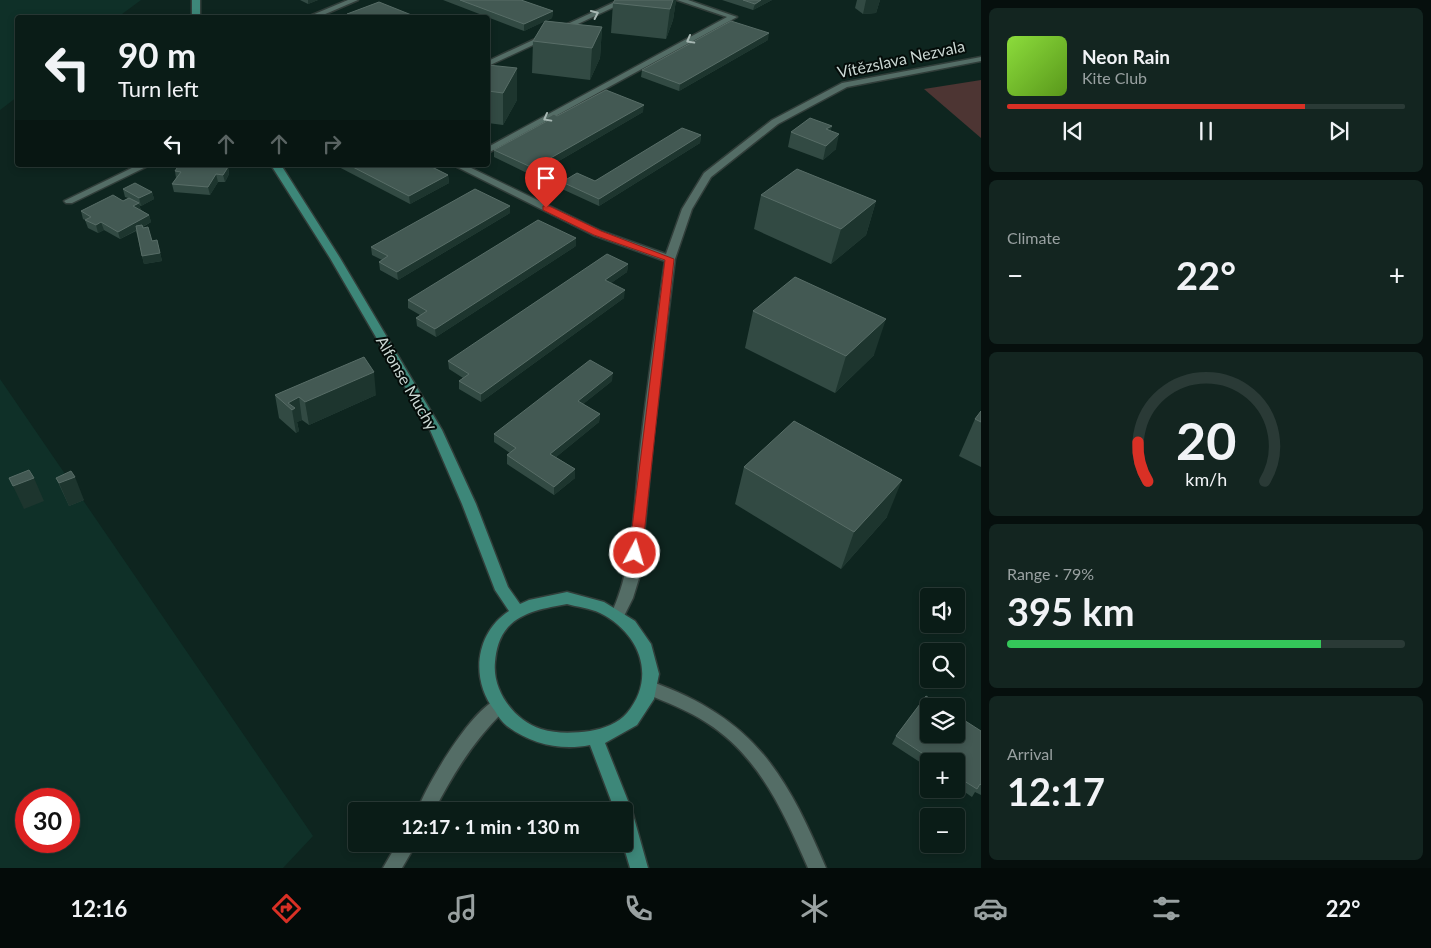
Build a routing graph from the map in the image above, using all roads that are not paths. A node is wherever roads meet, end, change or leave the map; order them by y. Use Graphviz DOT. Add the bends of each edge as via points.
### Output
graph roads {
  1 [pos="196,0"];
  2 [pos="354,0"];
  3 [pos="625,0"];
  4 [pos="681,0"];
  5 [pos="196,15"];
  6 [pos="316,15"];
  7 [pos="981,58"];
  8 [pos="490,63"];
  9 [pos="490,149"];
  10 [pos="141,167"];
  11 [pos="277,167"];
  12 [pos="463,167"];
  13 [pos="68,201"];
  14 [pos="670,259"];
  15 [pos="517,611"];
  16 [pos="618,614"];
  17 [pos="650,688"];
  18 [pos="498,706"];
  19 [pos="595,738"];
  20 [pos="430,802"];
  21 [pos="619,802"];
  22 [pos="633,847"];
  23 [pos="402,852"];
  24 [pos="392,868"];
  25 [pos="639,868"];
  26 [pos="817,868"];
  1 -- 5 [label="main road"];
  2 -- 6 [label="street"];
  8 -- 3 [label="street, one-way"];
  4 -- 9 [label="street, one-way" via="733,17"];
  7 -- 14 [label="street, Vítězslava Nezvala" via="845,85 774,122 708,175 687,209"];
  10 -- 13 [label="street"];
  11 -- 15 [label="main road, Alfonse Muchy" via="436,430 502,590"];
  12 -- 14 [label="street" via="597,233"];
  14 -- 16 [label="street, Vítězslava Nezvala" via="633,575"];
  15 -- 16 [label="main road" via="549,599 567,598 585,600"];
  15 -- 18 [label="main road" via="502,623 486,653 484,671"];
  16 -- 17 [label="main road" via="637,633 649,655 652,671"];
  17 -- 19 [label="main road" via="643,705 631,720"];
  17 -- 26 [label="street" via="706,711 748,746 782,796"];
  18 -- 19 [label="main road" via="531,732 551,739"];
  18 -- 20 [label="street" via="456,753"];
  19 -- 21 [label="main road"];
  22 -- 25 [label="main road"];
  23 -- 24 [label="street"];
}
